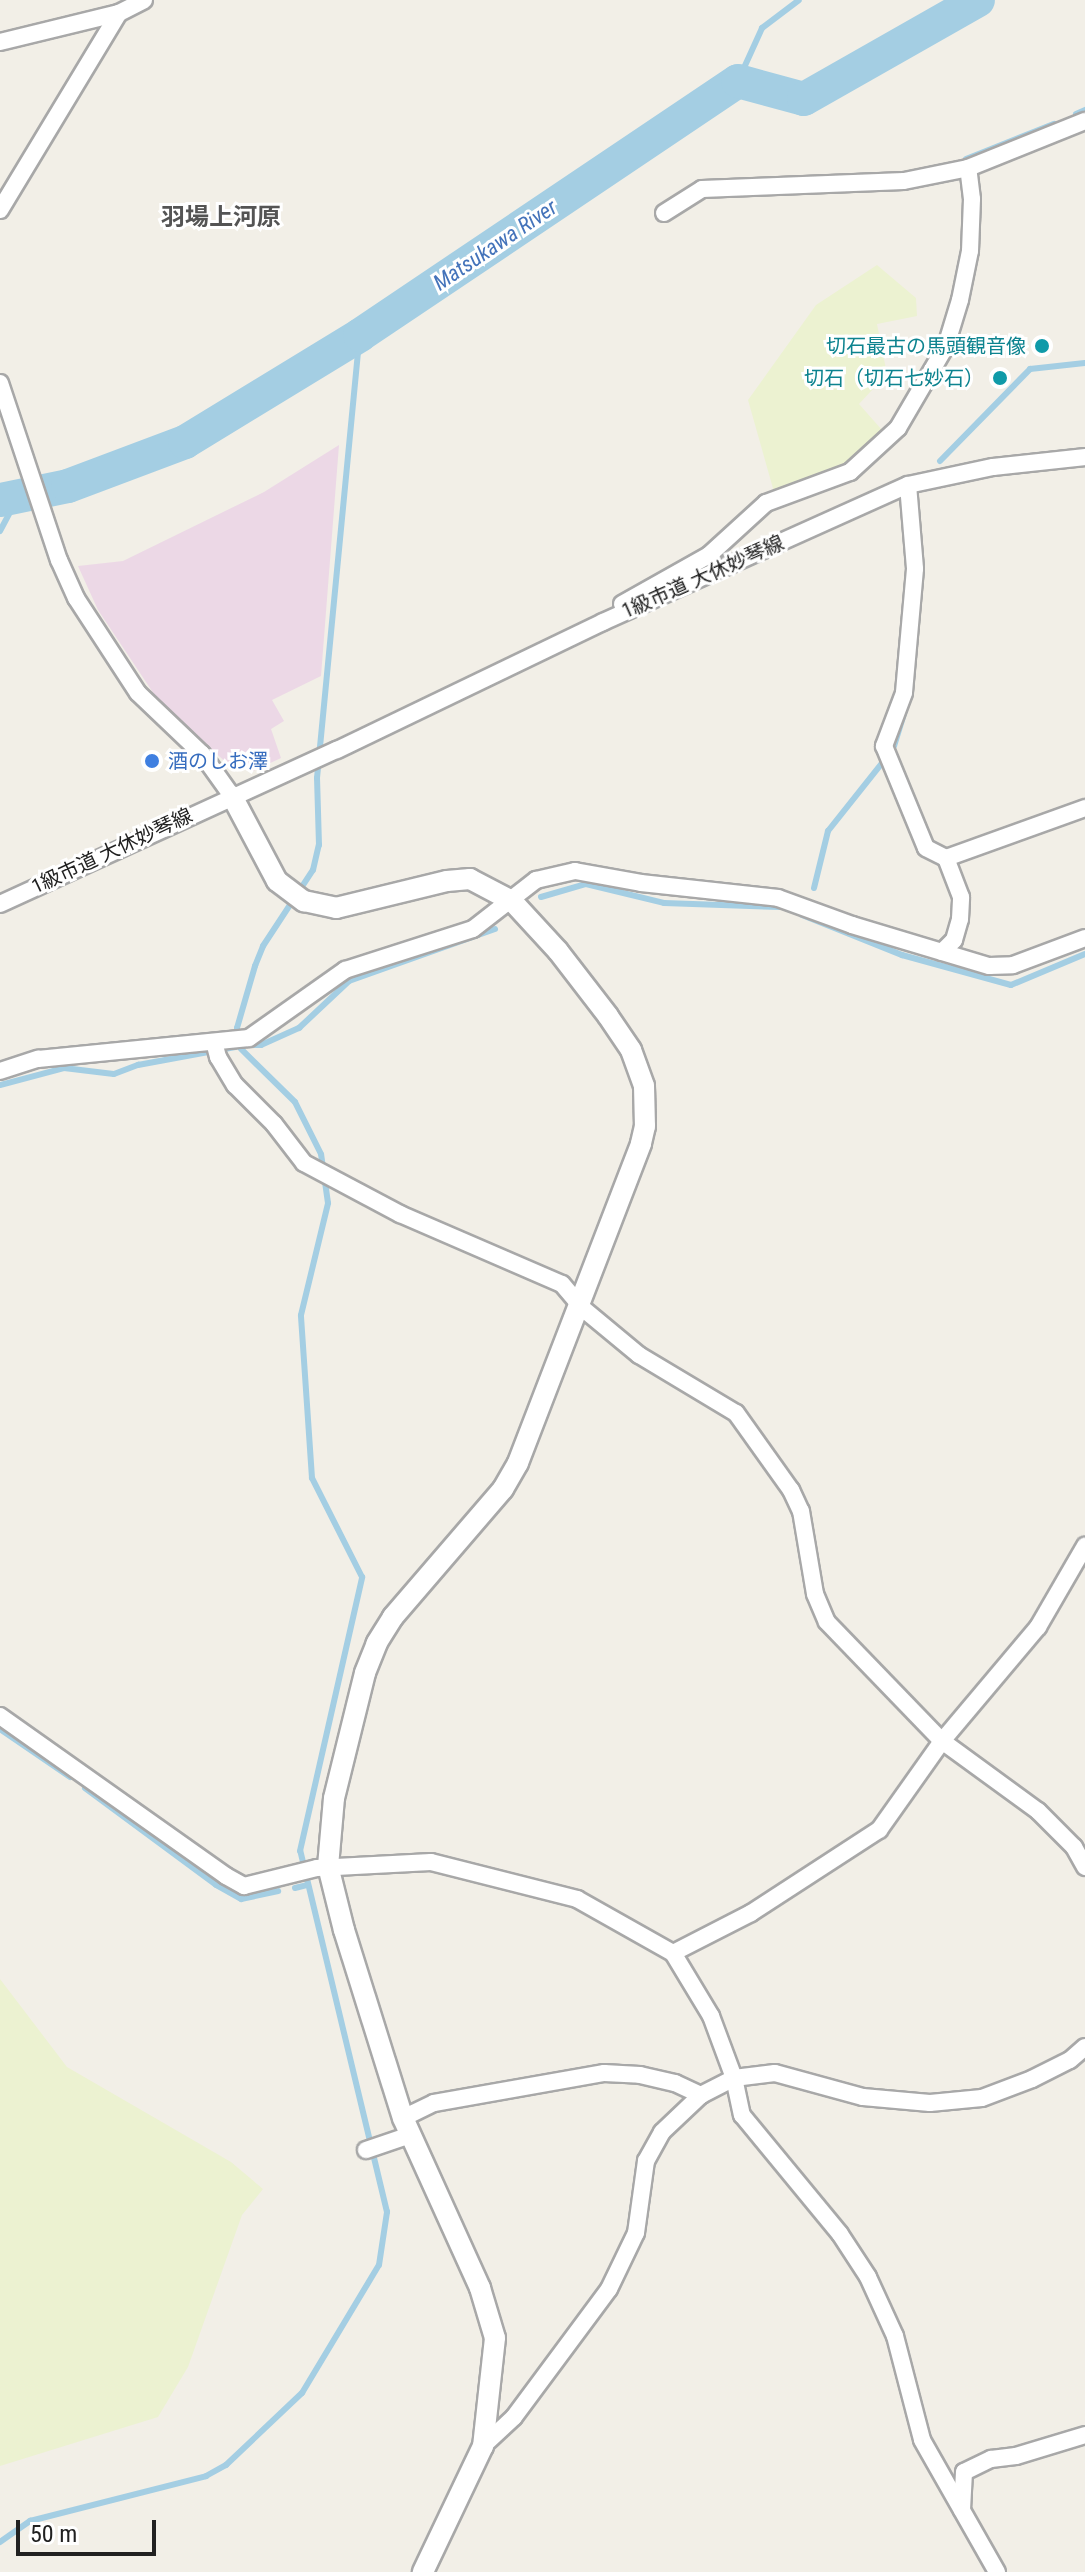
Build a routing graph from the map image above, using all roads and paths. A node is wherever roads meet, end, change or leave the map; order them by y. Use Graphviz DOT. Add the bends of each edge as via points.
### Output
graph roads {
  1 [pos="144,0"];
  2 [pos="119,13"];
  3 [pos="0,42"];
  4 [pos="1085,121"];
  5 [pos="968,168"];
  6 [pos="0,210"];
  7 [pos="664,213"];
  8 [pos="0,383"];
  9 [pos="1085,457"];
  10 [pos="908,485"];
  11 [pos="603,622"];
  12 [pos="232,796"];
  13 [pos="1085,808"];
  14 [pos="946,858"];
  15 [pos="512,901"];
  16 [pos="0,904"];
  17 [pos="1085,938"];
  18 [pos="942,952"];
  19 [pos="216,1050"];
  20 [pos="0,1071"];
  21 [pos="581,1307"];
  22 [pos="1085,1546"];
  23 [pos="0,1716"];
  24 [pos="942,1741"];
  25 [pos="322,1867"];
  26 [pos="1085,1867"];
  27 [pos="673,1953"];
  28 [pos="1085,2047"];
  29 [pos="734,2078"];
  30 [pos="701,2095"];
  31 [pos="401,2132"];
  32 [pos="366,2150"];
  33 [pos="1085,2435"];
  34 [pos="483,2446"];
  35 [pos="962,2512"];
  36 [pos="423,2572"];
  37 [pos="997,2572"];
  1 -- 2 [label="street"];
  2 -- 3 [label="street"];
  2 -- 6 [label="street"];
  4 -- 5 [label="street"];
  5 -- 7 [label="street" via="904,181 702,189"];
  5 -- 11 [label="street" via="970,251 960,300 946,346 898,428 850,472 766,503 709,555 621,605"];
  8 -- 12 [label="street" via="76,598 129,682 202,754"];
  9 -- 10 [label="street, 1級市道 大休妙琴線" via="993,467"];
  10 -- 11 [label="street, 1級市道 大休妙琴線"];
  10 -- 14 [label="street" via="915,569 904,693 884,746 926,848"];
  11 -- 12 [label="street, 1級市道 大休妙琴線"];
  12 -- 15 [label="street" via="277,881 296,896 336,908 470,879"];
  12 -- 16 [label="street, 1級市道 大休妙琴線"];
  13 -- 14 [label="street"];
  14 -- 18 [label="street" via="961,897 954,940"];
  15 -- 18 [label="street" via="536,880 575,871 778,898"];
  15 -- 19 [label="street" via="473,929 345,970"];
  15 -- 21 [label="street" via="608,1016 631,1050 644,1086 641,1144"];
  17 -- 18 [label="street" via="1013,965 989,966"];
  19 -- 20 [label="street" via="38,1059"];
  19 -- 21 [label="street" via="235,1085 304,1163 400,1214 562,1284"];
  21 -- 24 [label="street" via="639,1355 736,1413 801,1511 815,1594 827,1622"];
  21 -- 25 [label="street" via="503,1489 393,1617 377,1643 334,1798"];
  22 -- 24 [label="street" via="1038,1627"];
  23 -- 25 [label="street" via="244,1886"];
  24 -- 26 [label="street" via="1038,1811 1074,1847"];
  24 -- 27 [label="street" via="879,1830 751,1913"];
  25 -- 27 [label="street" via="431,1862 494,1876 577,1899"];
  25 -- 31 [label="street"];
  27 -- 29 [label="street" via="711,2016"];
  28 -- 29 [label="street" via="1032,2079 982,2098 930,2103 863,2097 775,2073"];
  29 -- 30 [label="street"];
  29 -- 35 [label="street" via="742,2115 840,2234 868,2277 895,2336 922,2440"];
  30 -- 31 [label="street" via="640,2075 604,2073 434,2103"];
  30 -- 34 [label="street" via="662,2132 646,2161 636,2233 609,2289 514,2417"];
  31 -- 32 [label="street"];
  31 -- 34 [label="street" via="480,2288 495,2338"];
  33 -- 35 [label="street" via="991,2459 964,2472"];
  34 -- 36 [label="street"];
  35 -- 37 [label="street"];
}
